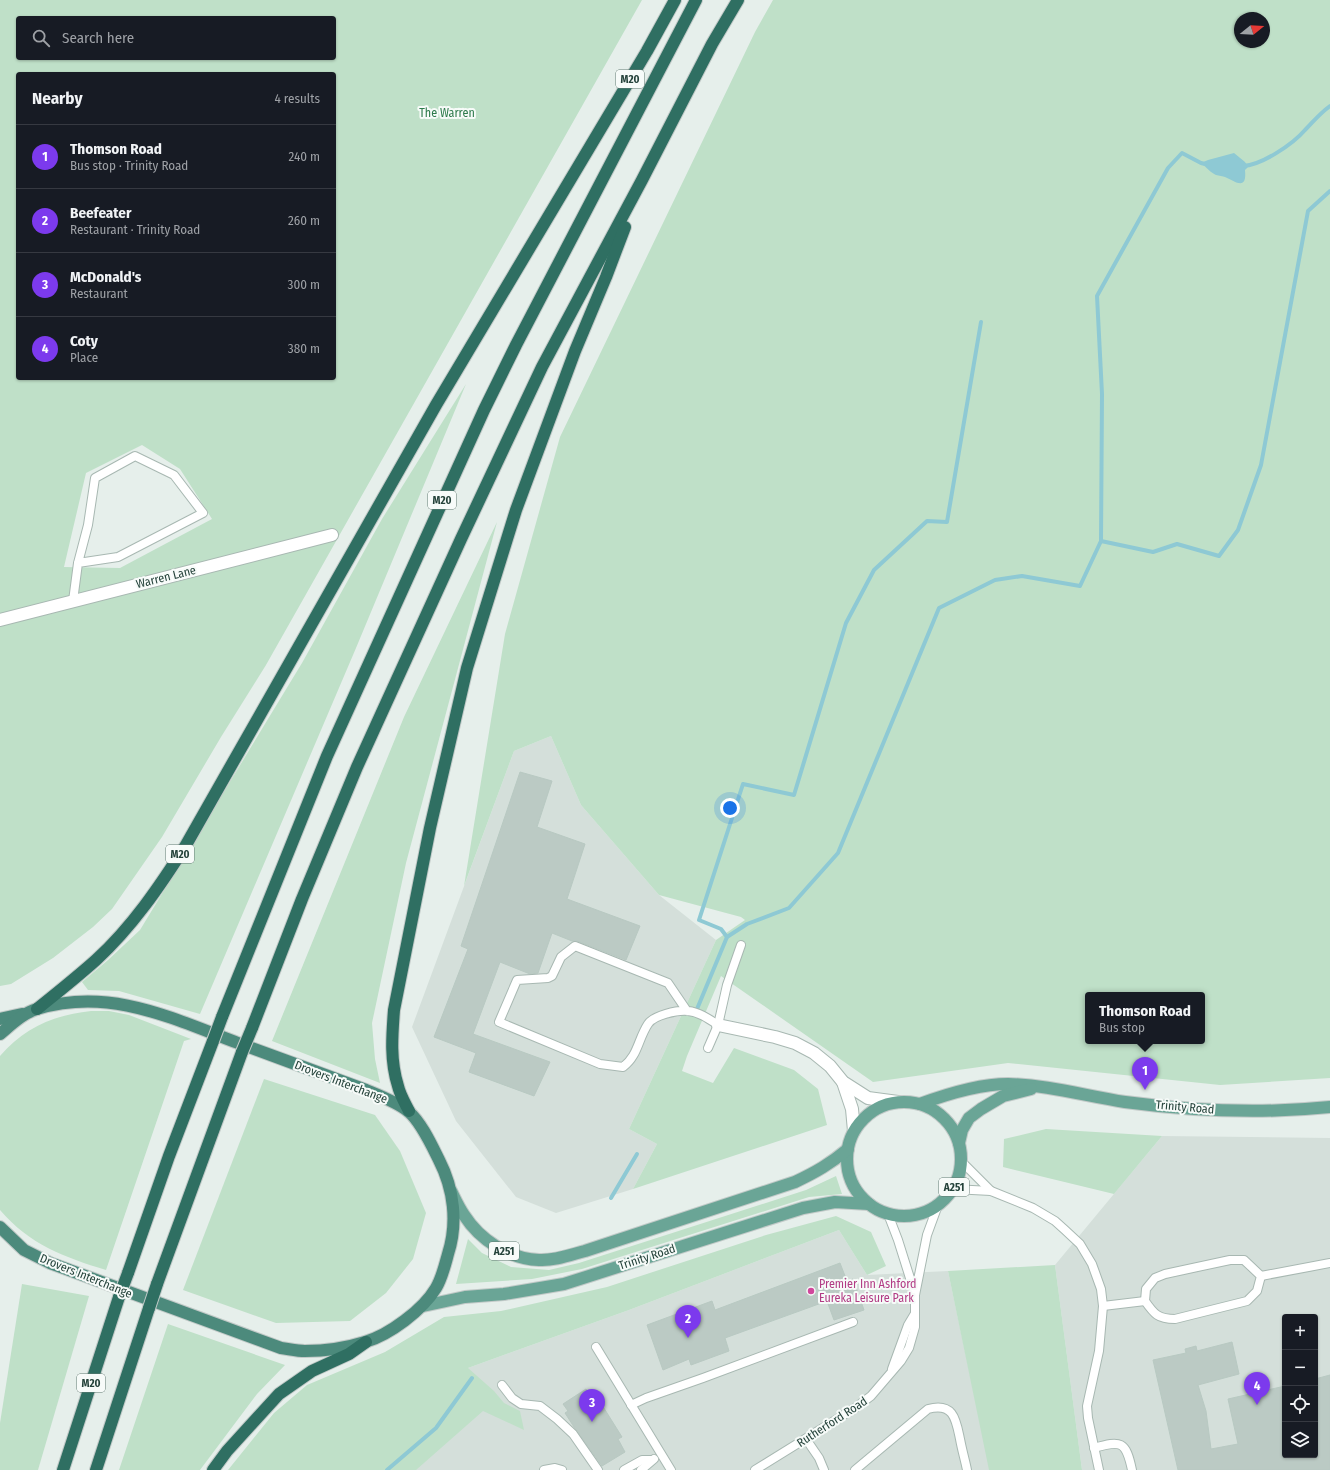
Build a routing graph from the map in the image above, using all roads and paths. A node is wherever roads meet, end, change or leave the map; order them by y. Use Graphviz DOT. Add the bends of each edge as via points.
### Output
graph roads {
  1 [pos="675,0"];
  2 [pos="696,0"];
  3 [pos="738,0"];
  4 [pos="642,180"];
  5 [pos="332,535"];
  6 [pos="78,563"];
  7 [pos="73,601"];
  8 [pos="0,620"];
  9 [pos="741,945"];
  10 [pos="37,1009"];
  11 [pos="687,1011"];
  12 [pos="25,1014"];
  13 [pos="0,1019"];
  14 [pos="718,1025"];
  15 [pos="0,1034"];
  16 [pos="708,1048"];
  17 [pos="843,1082"];
  18 [pos="1041,1086"];
  19 [pos="898,1102"];
  20 [pos="920,1104"];
  21 [pos="1330,1107"];
  22 [pos="409,1112"];
  23 [pos="854,1131"];
  24 [pos="959,1143"];
  25 [pos="848,1149"];
  26 [pos="961,1161"];
  27 [pos="953,1189"];
  28 [pos="450,1190"];
  29 [pos="991,1191"];
  30 [pos="869,1204"];
  31 [pos="938,1205"];
  32 [pos="888,1214"];
  33 [pos="0,1227"];
  34 [pos="1330,1263"];
  35 [pos="1261,1276"];
  36 [pos="915,1295"];
  37 [pos="1145,1300"];
  38 [pos="423,1306"];
  39 [pos="1103,1306"];
  40 [pos="853,1322"];
  41 [pos="366,1342"];
  42 [pos="596,1346"];
  43 [pos="502,1385"];
  44 [pos="631,1405"];
  45 [pos="806,1439"];
  46 [pos="1094,1448"];
  47 [pos="662,1456"];
  48 [pos="652,1460"];
  49 [pos="63,1470"];
  50 [pos="96,1470"];
  51 [pos="213,1470"];
  52 [pos="544,1470"];
  53 [pos="562,1470"];
  54 [pos="598,1470"];
  55 [pos="624,1470"];
  56 [pos="641,1470"];
  57 [pos="671,1470"];
  58 [pos="755,1470"];
  59 [pos="824,1470"];
  60 [pos="855,1470"];
  61 [pos="967,1470"];
  62 [pos="1099,1470"];
  63 [pos="1132,1470"];
  1 -- 10 [label="highway, M20" via="647,52 432,411 164,880 117,939"];
  2 -- 49 [label="highway, M20, bridge" via="484,410 327,756 169,1156 119,1297"];
  3 -- 4 [label="highway, M20" via="712,44"];
  4 -- 22 [label="highway, M20" via="516,510 467,668 430,828 394,1010 391,1037 393,1068 398,1088"];
  4 -- 50 [label="highway, M20, bridge" via="542,367 357,767 242,1052 149,1308"];
  5 -- 7 [label="street, Warren Lane"];
  6 -- 6 [label="lane" via="88,525 95,478 135,456 174,475 203,513 118,557"];
  6 -- 7 [label="lane"];
  7 -- 8 [label="street, Warren Lane"];
  9 -- 14 [label="lane" via="727,985"];
  10 -- 12 [label="highway, Drovers Interchange"];
  10 -- 22 [label="highway, Drovers Interchange" via="77,1001 110,1002 149,1010 366,1090"];
  11 -- 11 [label="lane" via="660,1015 648,1023 630,1062 623,1067 600,1064 499,1022 517,980 552,976 561,956 575,946 668,983"];
  11 -- 14 [label="lane" via="704,1016"];
  12 -- 13 [label="highway"];
  12 -- 15 [label="highway, Drovers Interchange"];
  14 -- 16 [label="lane"];
  14 -- 17 [label="street" via="795,1043 814,1053 830,1066"];
  17 -- 19 [label="street" via="868,1098"];
  17 -- 23 [label="street" via="852,1109"];
  18 -- 20 [label="main road, Trinity Road / A251" via="1007,1084 976,1088 945,1094"];
  18 -- 21 [label="main road, Trinity Road / A251" via="1124,1102 1202,1110 1255,1112"];
  18 -- 24 [label="main road, Trinity Road / A251" via="1003,1096 981,1109 969,1118 962,1130"];
  19 -- 20 [label="main road, Trinity Road / A251"];
  19 -- 23 [label="main road, Trinity Road / A251" via="876,1109 864,1118"];
  20 -- 24 [label="main road, Trinity Road / A251" via="939,1114 950,1126"];
  22 -- 28 [label="highway, Drovers Interchange" via="433,1147"];
  23 -- 25 [label="main road, Trinity Road / A251"];
  24 -- 26 [label="main road, Trinity Road / A251"];
  25 -- 28 [label="main road, Trinity Road / A251" via="817,1172 795,1182 585,1251 540,1260 520,1257 491,1243 464,1216"];
  25 -- 30 [label="main road, Trinity Road / A251" via="849,1172 855,1188"];
  26 -- 27 [label="main road, Trinity Road / A251"];
  26 -- 29 [label="lane"];
  27 -- 29 [label="lane"];
  27 -- 31 [label="main road, Trinity Road / A251"];
  28 -- 38 [label="highway, Drovers Interchange" via="454,1223 452,1242 436,1288"];
  29 -- 39 [label="lane" via="1033,1208 1055,1221 1080,1244 1098,1278"];
  30 -- 32 [label="main road, Trinity Road / A251"];
  30 -- 38 [label="main road, Trinity Road / A251" via="836,1202 803,1208 564,1284 504,1294 466,1297"];
  31 -- 32 [label="main road, Trinity Road / A251" via="924,1213 908,1216"];
  31 -- 36 [label="lane" via="927,1235"];
  32 -- 36 [label="lane"];
  33 -- 41 [label="highway, Drovers Interchange" via="24,1250 50,1263 281,1348 324,1350"];
  34 -- 35 [label="lane"];
  35 -- 37 [label="lane" via="1244,1260 1230,1260 1155,1278 1146,1289"];
  35 -- 37 [label="lane" via="1257,1291 1247,1301 1175,1319 1157,1316"];
  36 -- 45 [label="lane, Rutherford Road" via="914,1314 890,1373 861,1404"];
  37 -- 39 [label="lane"];
  38 -- 41 [label="highway, Drovers Interchange" via="404,1322"];
  39 -- 46 [label="lane" via="1099,1351 1087,1406"];
  40 -- 44 [label="lane"];
  41 -- 51 [label="highway" via="348,1354 312,1371 279,1394"];
  42 -- 44 [label="lane"];
  43 -- 54 [label="lane" via="512,1398 521,1404 540,1406 557,1419 573,1434"];
  44 -- 47 [label="lane"];
  45 -- 58 [label="lane, Rutherford Road"];
  45 -- 59 [label="lane"];
  46 -- 62 [label="lane"];
  46 -- 63 [label="lane" via="1119,1443 1125,1448"];
  47 -- 48 [label="lane"];
  47 -- 57 [label="lane"];
  48 -- 55 [label="lane" via="642,1460"];
  48 -- 56 [label="lane"];
  52 -- 53 [label="lane"];
  60 -- 61 [label="lane" via="928,1409 936,1407 950,1411 956,1418"];
}
